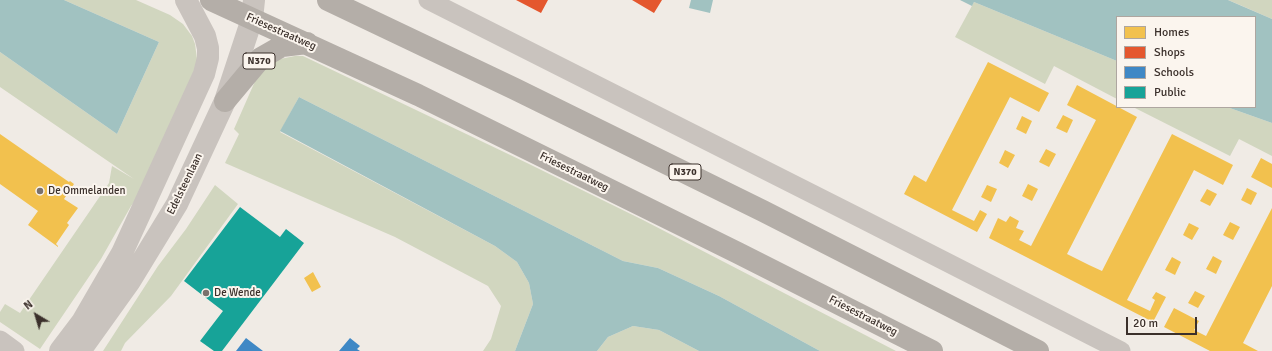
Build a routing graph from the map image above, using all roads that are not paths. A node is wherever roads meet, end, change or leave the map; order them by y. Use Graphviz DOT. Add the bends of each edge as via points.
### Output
graph roads {
  1 [pos="186,0"];
  2 [pos="211,0"];
  3 [pos="328,0"];
  4 [pos="428,0"];
  5 [pos="253,9"];
  6 [pos="307,43"];
  7 [pos="225,101"];
  8 [pos="0,340"];
  9 [pos="15,351"];
  10 [pos="60,351"];
  11 [pos="80,351"];
  12 [pos="932,351"];
  13 [pos="1038,351"];
  14 [pos="1121,351"];
  1 -- 10 [label="street" via="205,36 208,48 204,74 122,253 82,322"];
  2 -- 5 [label="highway, Friesestraatweg"];
  3 -- 13 [label="highway, N370" via="734,197"];
  4 -- 14 [label="street"];
  5 -- 6 [label="highway, Friesestraatweg"];
  5 -- 7 [label="street, Edelsteenlaan / N370"];
  6 -- 7 [label="highway, N370" via="282,46 262,58"];
  6 -- 12 [label="highway, Friesestraatweg" via="447,109"];
  7 -- 11 [label="street, Edelsteenlaan" via="177,204 130,281"];
  8 -- 9 [label="street"];
}
